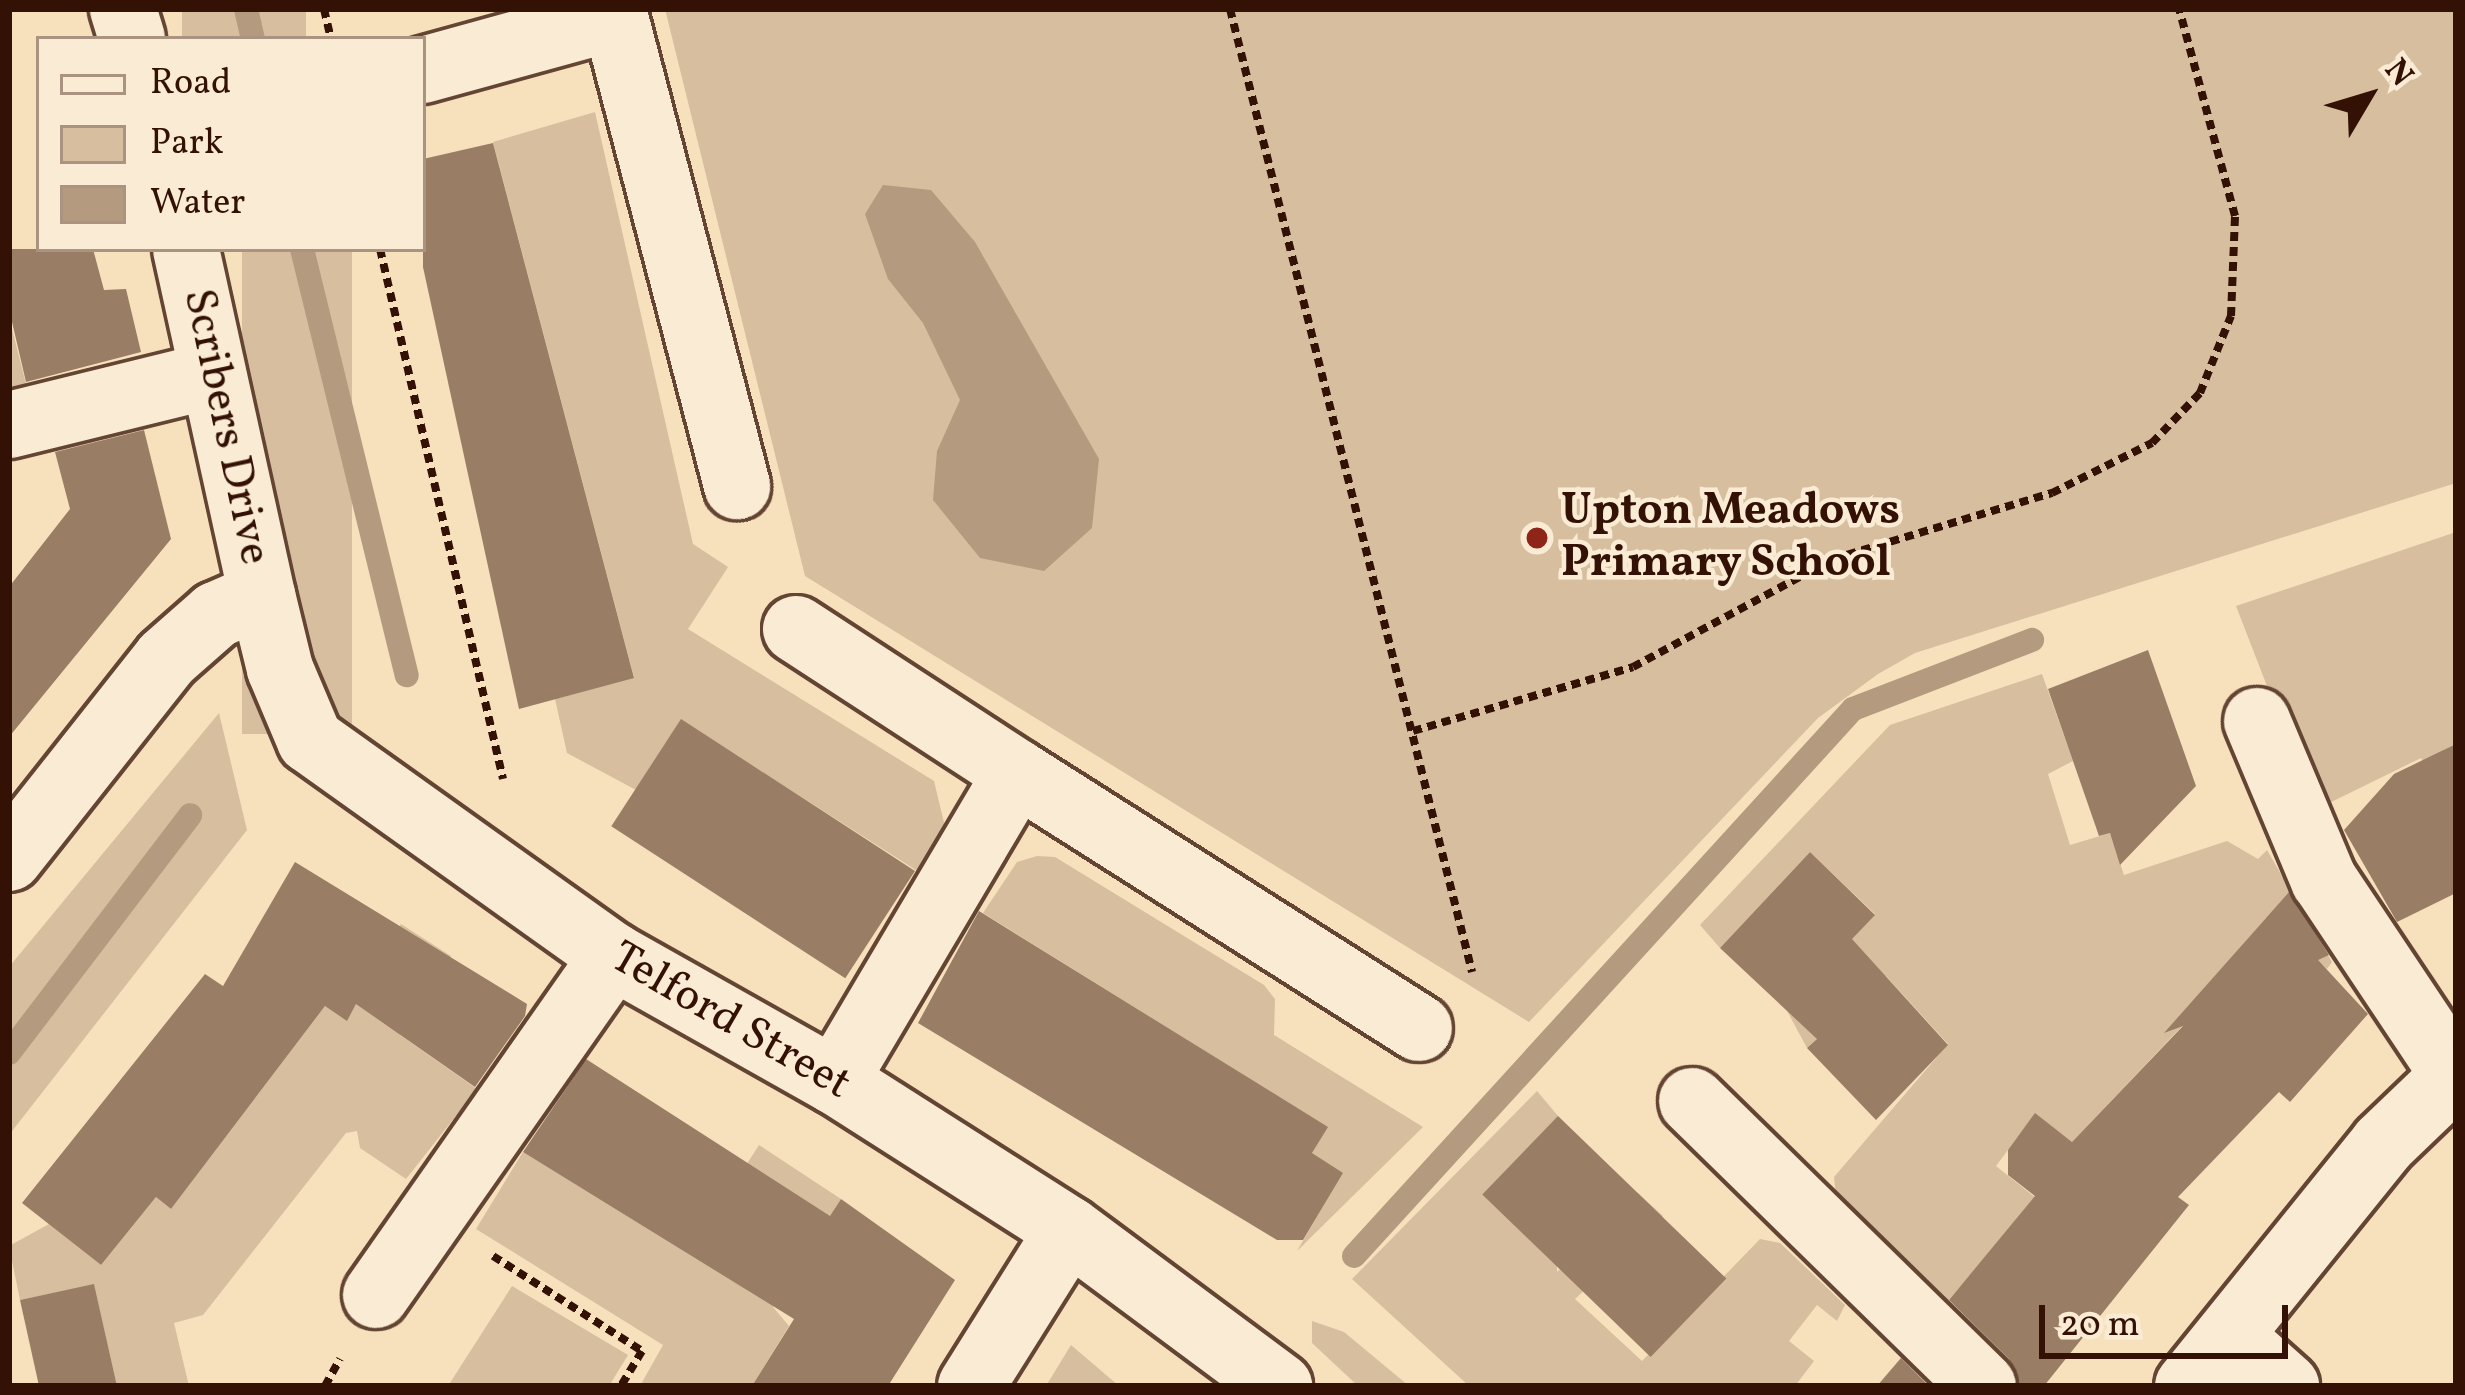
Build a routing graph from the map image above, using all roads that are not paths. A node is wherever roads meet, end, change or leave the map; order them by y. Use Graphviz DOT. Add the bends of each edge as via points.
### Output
graph roads {
  1 [pos="426,69"];
  2 [pos="187,252"];
  3 [pos="213,375"];
  4 [pos="9,425"];
  5 [pos="737,486"];
  6 [pos="262,595"];
  7 [pos="796,629"];
  8 [pos="2257,722"];
  9 [pos="1017,772"];
  10 [pos="9,858"];
  11 [pos="613,956"];
  12 [pos="1419,1028"];
  13 [pos="2455,1074"];
  14 [pos="835,1081"];
  15 [pos="1692,1101"];
  16 [pos="1069,1230"];
  17 [pos="376,1295"];
  18 [pos="2231,1337"];
  19 [pos="971,1386"];
  20 [pos="1279,1386"];
  21 [pos="1983,1386"];
  22 [pos="2188,1386"];
  23 [pos="2286,1386"];
  1 -- 5 [label="street" via="615,17"];
  2 -- 3 [label="street, Scribers Drive"];
  3 -- 4 [label="street"];
  3 -- 6 [label="street, Scribers Drive"];
  6 -- 10 [label="street, Scribers Drive" via="216,615 166,659"];
  6 -- 11 [label="street, Telford Street" via="280,669 310,740"];
  7 -- 9 [label="street"];
  8 -- 13 [label="street" via="2324,880"];
  9 -- 12 [label="street"];
  9 -- 14 [label="street"];
  11 -- 14 [label="street, Telford Street"];
  11 -- 17 [label="street"];
  13 -- 18 [label="street" via="2383,1144"];
  14 -- 16 [label="street, Telford Street"];
  15 -- 21 [label="street"];
  16 -- 19 [label="street"];
  16 -- 20 [label="street, Telford Street"];
  18 -- 22 [label="street"];
  18 -- 23 [label="street"];
}
